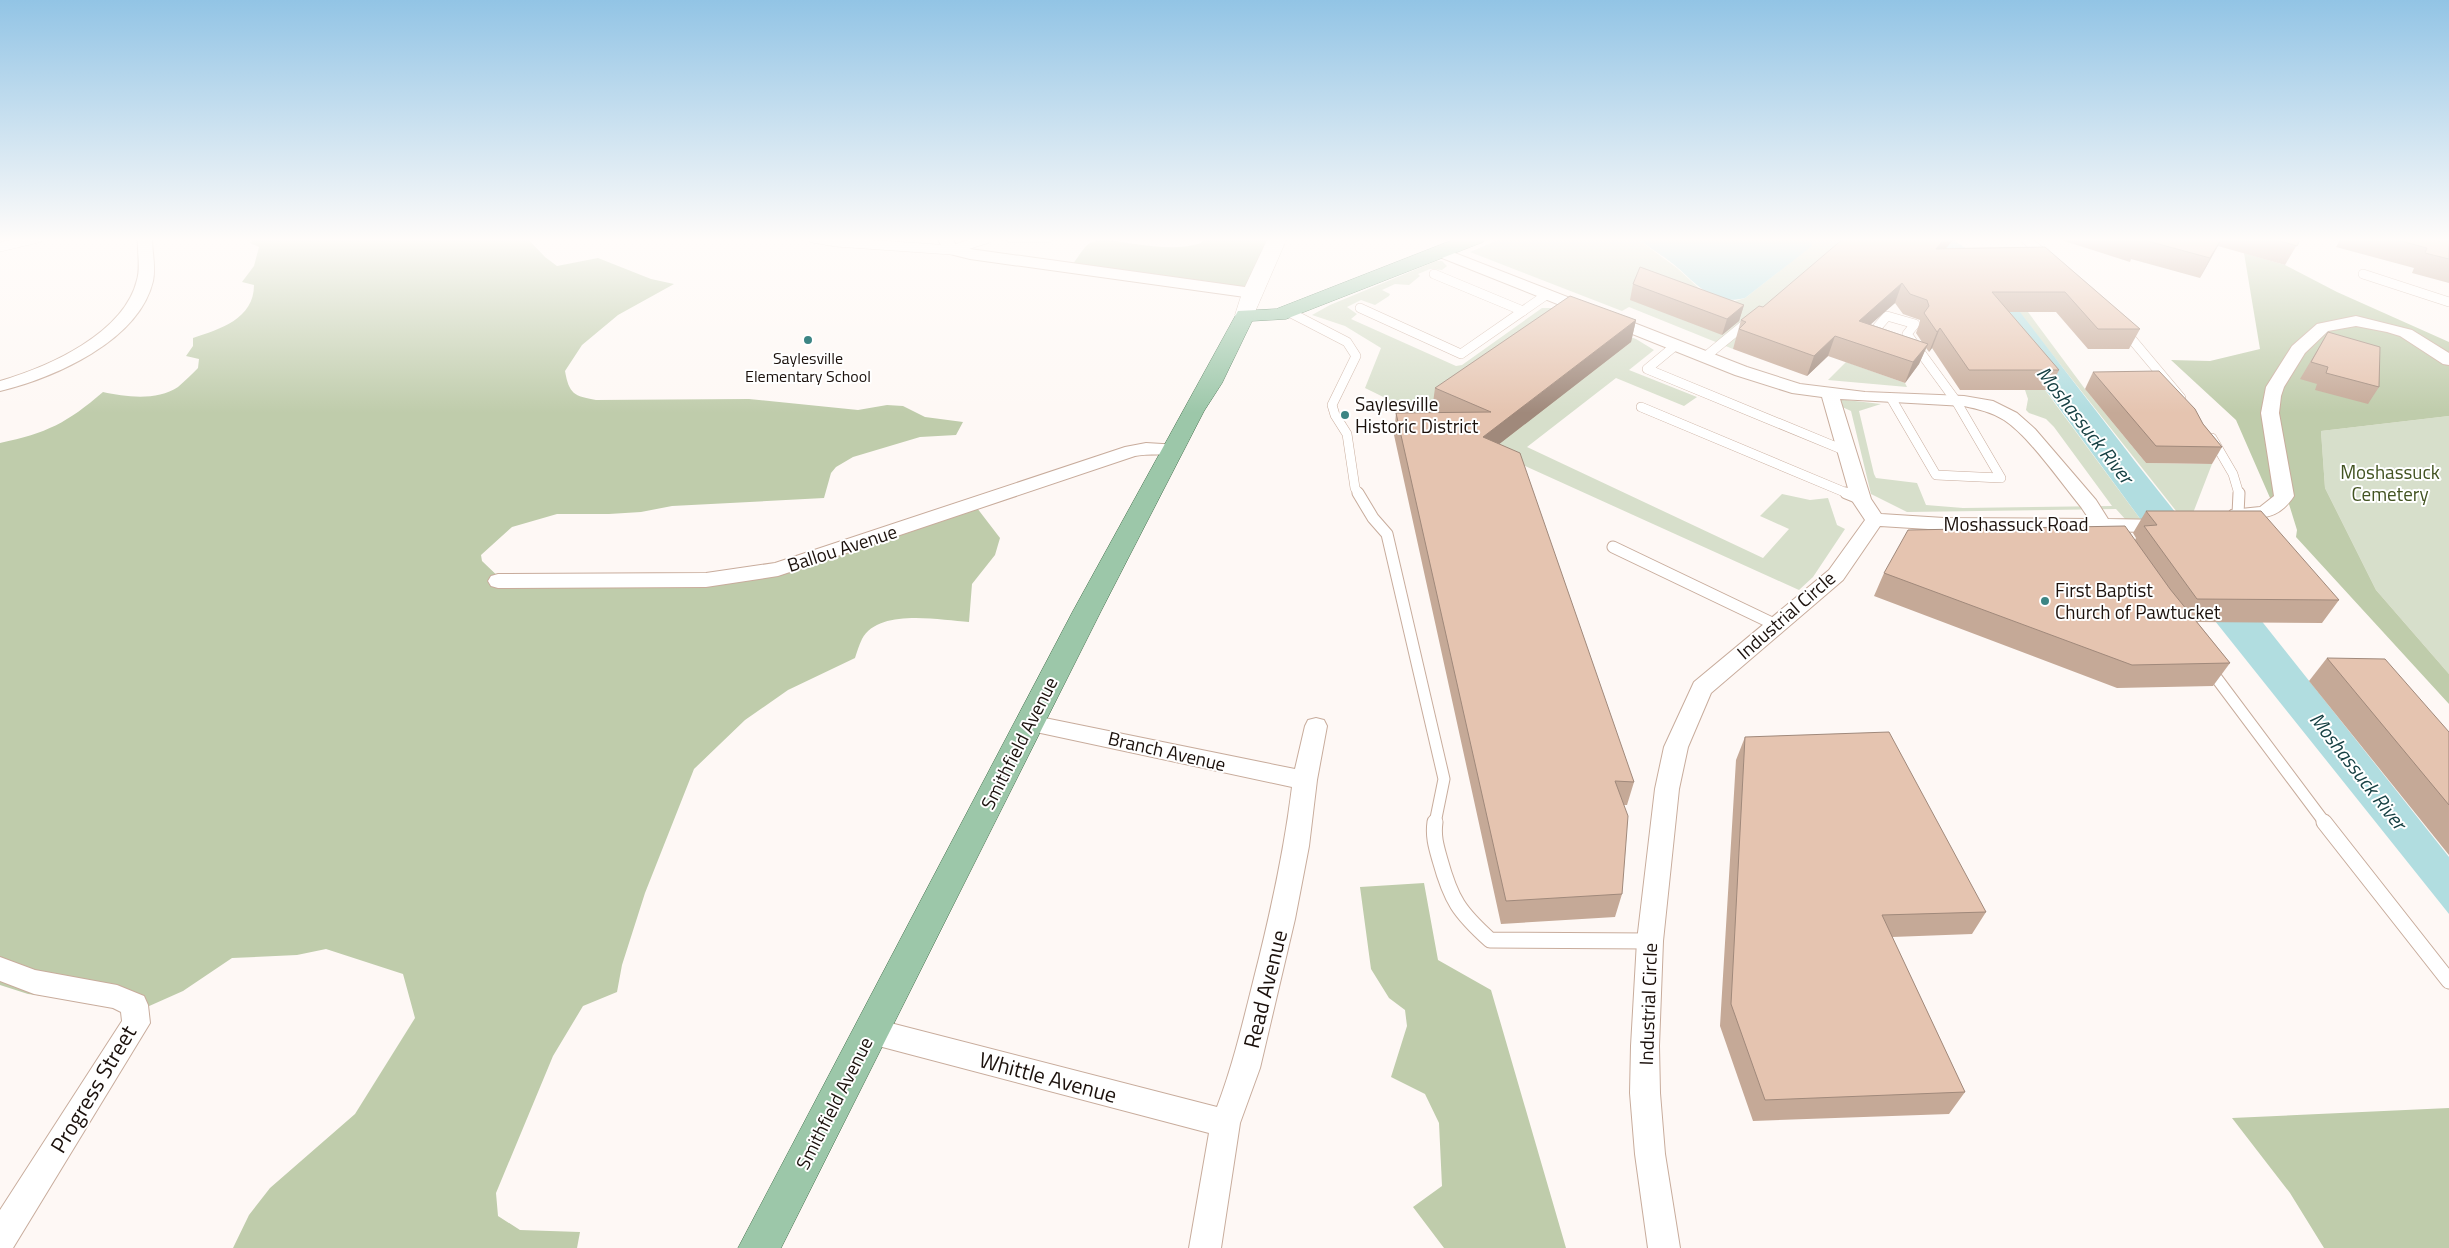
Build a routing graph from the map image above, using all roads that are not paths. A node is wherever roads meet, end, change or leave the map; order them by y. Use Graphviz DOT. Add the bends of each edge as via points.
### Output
graph roads {
  1 [pos="138,296"];
  2 [pos="1205,296"];
  3 [pos="1252,296"];
  4 [pos="1330,296"];
  5 [pos="1487,296"];
  6 [pos="1544,296"];
  7 [pos="1549,296"];
  8 [pos="2431,296"];
  9 [pos="2449,302"];
  10 [pos="1248,304"];
  11 [pos="1360,308"];
  12 [pos="1523,311"];
  13 [pos="1289,312"];
  14 [pos="1759,313"];
  15 [pos="2119,324"];
  16 [pos="1875,342"];
  17 [pos="1676,345"];
  18 [pos="1909,353"];
  19 [pos="1705,357"];
  20 [pos="1926,359"];
  21 [pos="2449,360"];
  22 [pos="0,386"];
  23 [pos="1830,394"];
  24 [pos="1891,398"];
  25 [pos="1956,401"];
  26 [pos="2186,404"];
  27 [pos="1641,407"];
  28 [pos="2209,433"];
  29 [pos="1173,449"];
  30 [pos="1846,450"];
  31 [pos="1861,499"];
  32 [pos="2238,514"];
  33 [pos="1875,520"];
  34 [pos="2214,524"];
  35 [pos="2180,526"];
  36 [pos="2108,532"];
  37 [pos="1614,547"];
  38 [pos="498,581"];
  39 [pos="1776,625"];
  40 [pos="2202,659"];
  41 [pos="1030,723"];
  42 [pos="1316,726"];
  43 [pos="1305,780"];
  44 [pos="1650,941"];
  45 [pos="0,969"];
  46 [pos="2449,981"];
  47 [pos="871,1031"];
  48 [pos="1225,1123"];
  49 [pos="0,1239"];
  50 [pos="759,1248"];
  51 [pos="1205,1248"];
  52 [pos="1664,1248"];
  1 -- 22 [label="street" via="108,334 66,361"];
  2 -- 10 [label="street"];
  3 -- 10 [label="main road, Smithfield Avenue"];
  4 -- 13 [label="main road"];
  5 -- 12 [label="lane"];
  6 -- 12 [label="lane"];
  7 -- 17 [label="street"];
  8 -- 9 [label="lane"];
  10 -- 13 [label="main road" via="1279,315"];
  10 -- 29 [label="main road, Smithfield Avenue" via="1211,384"];
  11 -- 12 [label="lane" via="1461,354"];
  13 -- 44 [label="lane" via="1347,342 1356,356 1332,404 1347,434 1355,488 1387,534 1444,779 1433,834 1449,892 1470,921 1490,940"];
  14 -- 19 [label="lane"];
  15 -- 26 [label="lane"];
  16 -- 20 [label="lane" via="1867,340 1887,316 1916,324 1907,334"];
  17 -- 19 [label="street"];
  17 -- 30 [label="lane" via="1647,368"];
  18 -- 20 [label="lane"];
  19 -- 23 [label="street" via="1774,382"];
  20 -- 25 [label="lane"];
  21 -- 32 [label="street" via="2406,333 2391,328 2356,321 2323,327 2298,350 2272,396 2270,413 2284,496 2269,511"];
  23 -- 24 [label="street, Moshassuck Road"];
  23 -- 30 [label="street"];
  24 -- 25 [label="street, Moshassuck Road"];
  24 -- 25 [label="lane" via="1936,475 2001,478"];
  25 -- 36 [label="street, Moshassuck Road" via="1987,405 2011,417 2030,433"];
  27 -- 31 [label="lane"];
  28 -- 32 [label="lane" via="2239,489"];
  29 -- 38 [label="street, Ballou Avenue" via="1131,451 898,530 753,574 706,580"];
  29 -- 41 [label="main road, Smithfield Avenue"];
  30 -- 31 [label="street"];
  31 -- 33 [label="street"];
  32 -- 34 [label="street" via="2221,524"];
  33 -- 36 [label="street, Moshassuck Road"];
  33 -- 39 [label="street, Industrial Circle" via="1836,575"];
  35 -- 36 [label="street"];
  37 -- 39 [label="lane"];
  39 -- 44 [label="street, Industrial Circle" via="1702,688 1676,748 1667,789"];
  40 -- 46 [label="lane" via="2330,830"];
  41 -- 43 [label="street, Branch Avenue"];
  41 -- 47 [label="main road, Smithfield Avenue"];
  42 -- 43 [label="street, Read Avenue"];
  43 -- 48 [label="street, Read Avenue" via="1297,846 1282,919 1246,1068"];
  44 -- 52 [label="street, Industrial Circle" via="1645,1093"];
  45 -- 49 [label="street, Progress Street" via="34,982 117,997 134,1005 136,1023"];
  47 -- 48 [label="street, Whittle Avenue"];
  47 -- 50 [label="main road, Smithfield Avenue"];
  48 -- 51 [label="street, Read Avenue"];
}
